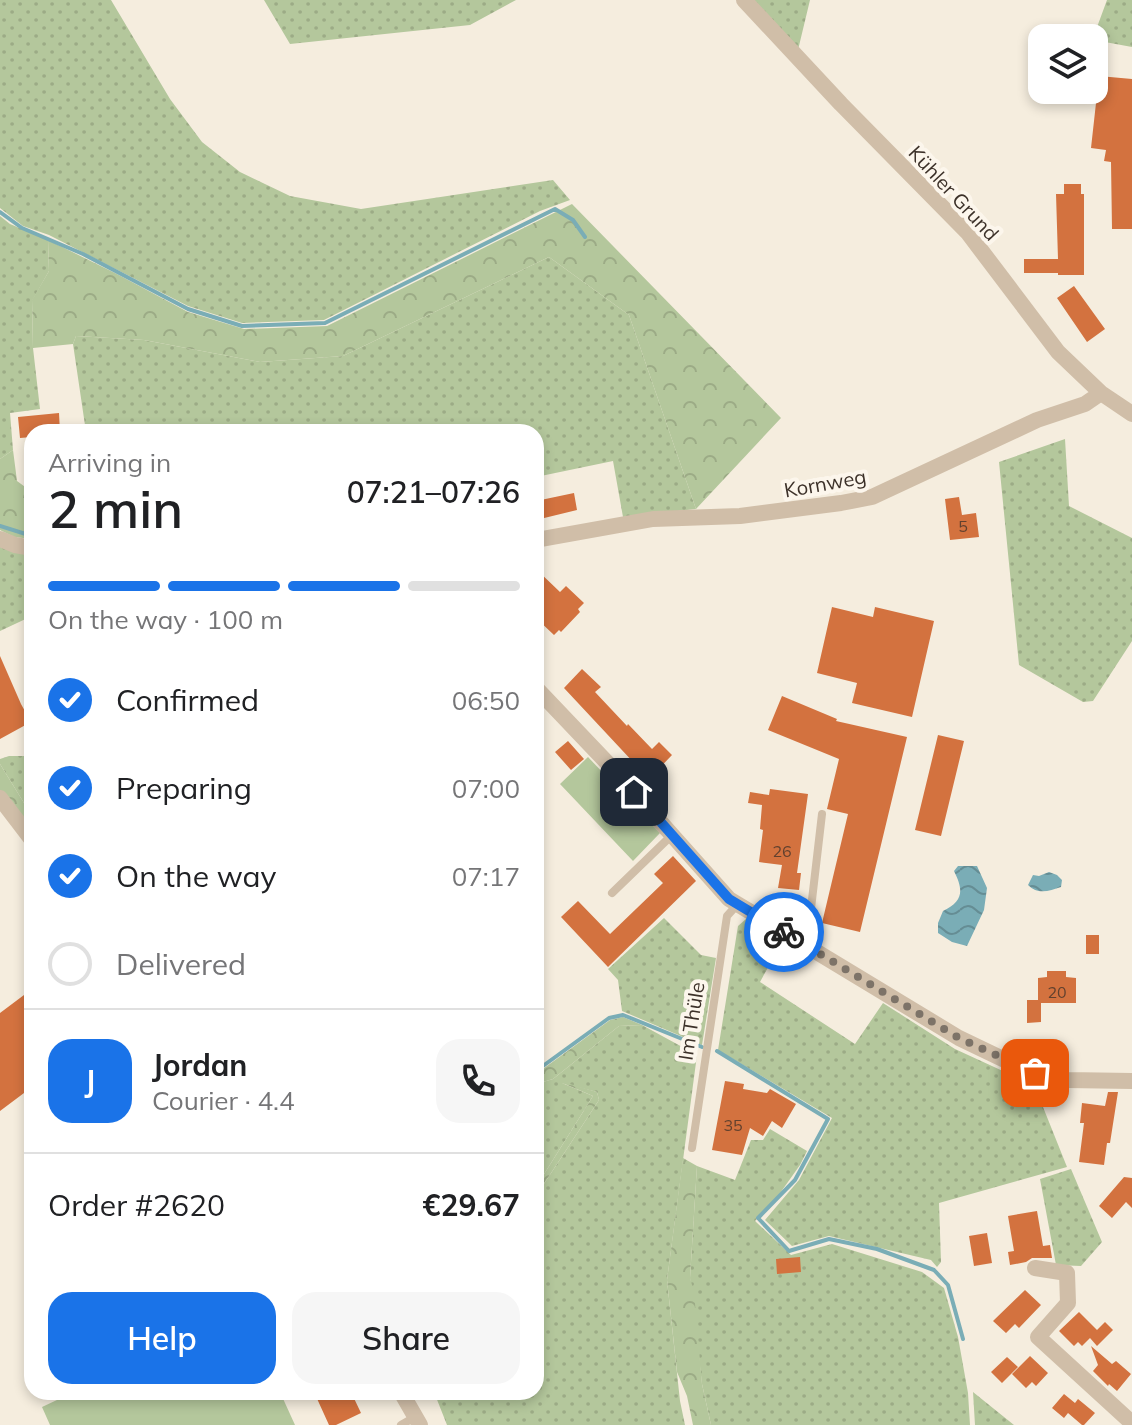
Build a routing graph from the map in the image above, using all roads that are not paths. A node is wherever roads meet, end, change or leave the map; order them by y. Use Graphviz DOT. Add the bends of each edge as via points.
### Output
graph roads {
  1 [pos="744,0"];
  2 [pos="1101,393"];
  3 [pos="1132,414"];
  4 [pos="0,539"];
  5 [pos="544,539"];
  6 [pos="24,547"];
  7 [pos="544,696"];
  8 [pos="0,798"];
  9 [pos="822,814"];
  10 [pos="24,830"];
  11 [pos="672,835"];
  12 [pos="612,893"];
  13 [pos="738,904"];
  14 [pos="804,944"];
  15 [pos="1132,1081"];
  16 [pos="692,1148"];
  17 [pos="1035,1268"];
  18 [pos="404,1400"];
  19 [pos="412,1422"];
  20 [pos="1132,1423"];
  1 -- 2 [label="street, Kühler Grund" via="968,233 1058,352"];
  2 -- 3 [label="street, Kühler Grund"];
  2 -- 5 [label="street, Kornweg" via="872,497 740,516 653,519"];
  4 -- 6 [label="street"];
  7 -- 11 [label="street"];
  8 -- 10 [label="street"];
  9 -- 14 [label="lane"];
  11 -- 12 [label="lane"];
  11 -- 13 [label="street"];
  13 -- 14 [label="street"];
  13 -- 16 [label="lane, Im Thüle" via="727,916"];
  14 -- 15 [label="street" via="959,1038 1035,1073 1067,1080"];
  17 -- 20 [label="street" via="1067,1273 1068,1303 1038,1337"];
  18 -- 19 [label="street"];
}
